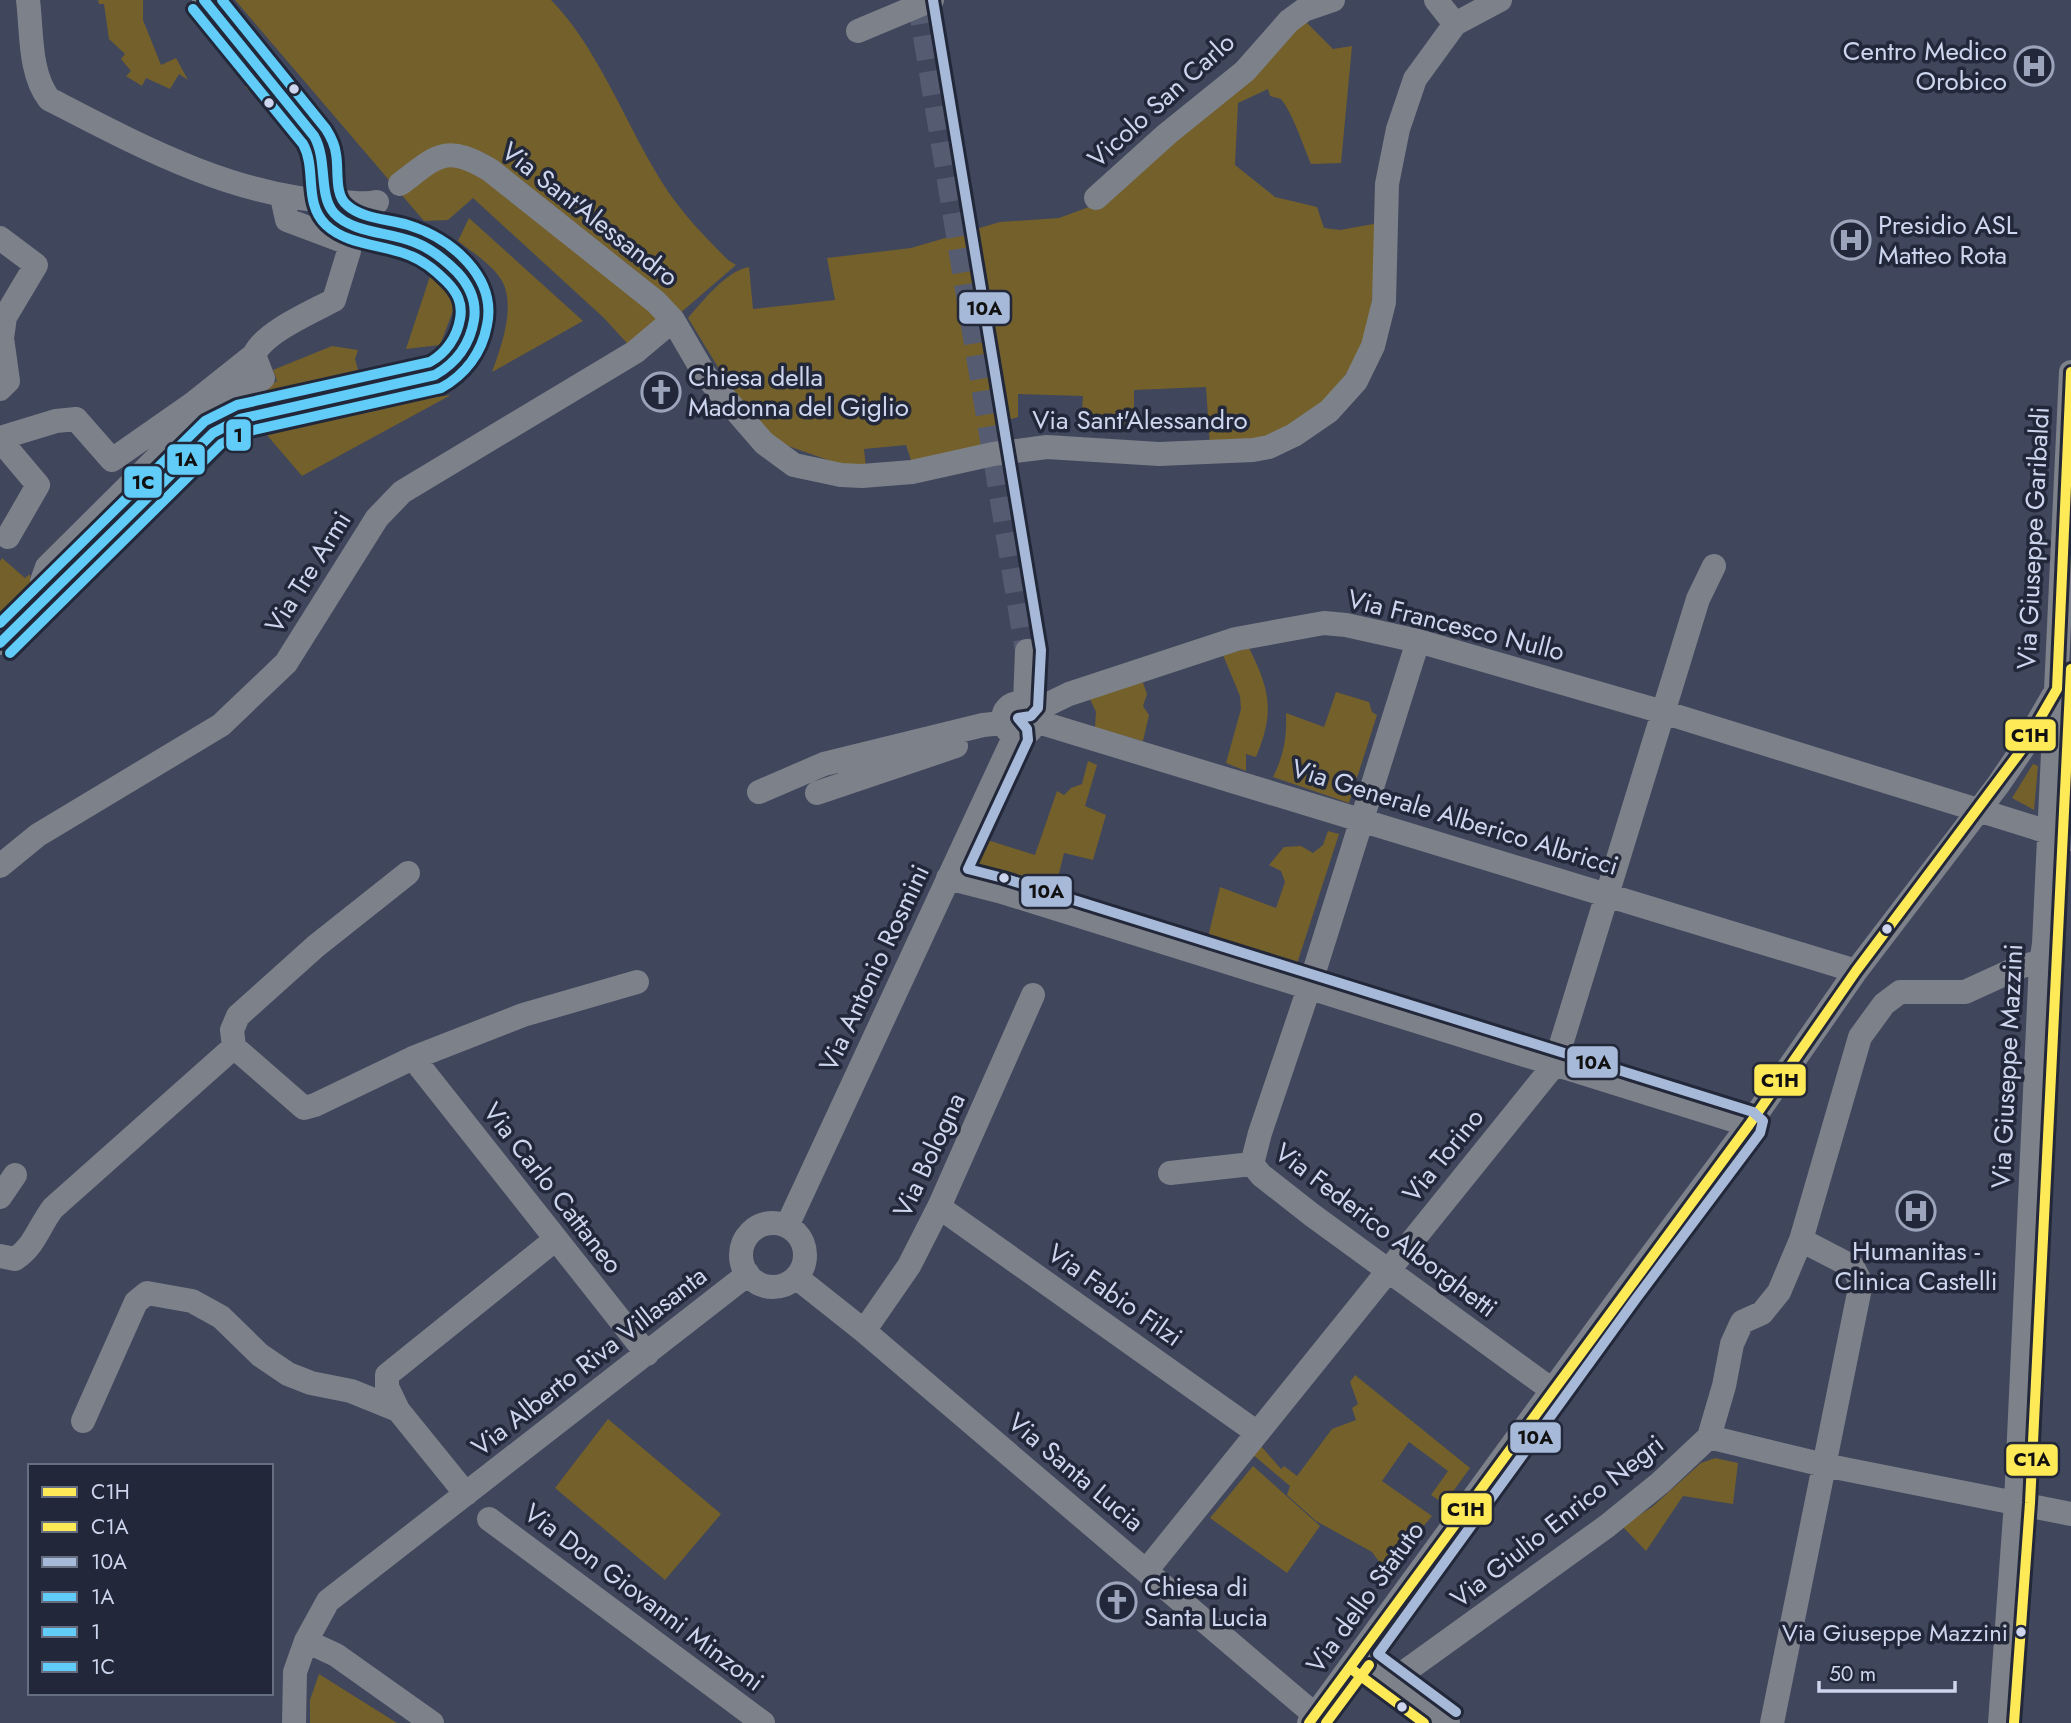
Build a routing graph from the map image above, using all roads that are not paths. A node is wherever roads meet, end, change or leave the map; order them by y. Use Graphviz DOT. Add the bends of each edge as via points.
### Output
graph roads {
  1 [pos="28,0"];
  2 [pos="204,0"];
  3 [pos="932,0"];
  4 [pos="1333,0"];
  5 [pos="1436,0"];
  6 [pos="1500,0"];
  7 [pos="1455,24"];
  8 [pos="858,32"];
  9 [pos="400,184"];
  10 [pos="282,197"];
  11 [pos="1096,198"];
  12 [pos="328,202"];
  13 [pos="377,202"];
  14 [pos="0,238"];
  15 [pos="673,320"];
  16 [pos="256,351"];
  17 [pos="2071,372"];
  18 [pos="0,389"];
  19 [pos="0,439"];
  20 [pos="2069,440"];
  21 [pos="8,537"];
  22 [pos="1714,566"];
  23 [pos="45,596"];
  24 [pos="1418,641"];
  25 [pos="0,643"];
  26 [pos="1027,651"];
  27 [pos="2057,689"];
  28 [pos="1031,712"];
  29 [pos="1663,712"];
  30 [pos="1008,729"];
  31 [pos="2062,751"];
  32 [pos="760,792"];
  33 [pos="817,793"];
  34 [pos="1978,809"];
  35 [pos="1361,819"];
  36 [pos="2060,835"];
  37 [pos="0,866"];
  38 [pos="408,873"];
  39 [pos="948,878"];
  40 [pos="1607,895"];
  41 [pos="2040,962"];
  42 [pos="1856,971"];
  43 [pos="637,982"];
  44 [pos="1309,988"];
  45 [pos="1033,995"];
  46 [pos="234,1047"];
  47 [pos="413,1058"];
  48 [pos="1555,1064"];
  49 [pos="1749,1125"];
  50 [pos="1252,1164"];
  51 [pos="1170,1173"];
  52 [pos="15,1175"];
  53 [pos="0,1197"];
  54 [pos="939,1207"];
  55 [pos="787,1226"];
  56 [pos="1801,1240"];
  57 [pos="546,1247"];
  58 [pos="0,1256"];
  59 [pos="1388,1270"];
  60 [pos="748,1274"];
  61 [pos="796,1277"];
  62 [pos="864,1331"];
  63 [pos="647,1354"];
  64 [pos="1552,1390"];
  65 [pos="398,1410"];
  66 [pos="83,1421"];
  67 [pos="1256,1432"];
  68 [pos="1709,1437"];
  69 [pos="1824,1465"];
  70 [pos="466,1494"];
  71 [pos="2016,1502"];
  72 [pos="2071,1514"];
  73 [pos="489,1519"];
  74 [pos="1146,1571"];
  75 [pos="306,1641"];
  76 [pos="1358,1657"];
  77 [pos="1392,1681"];
  78 [pos="1312,1719"];
  79 [pos="294,1723"];
  80 [pos="432,1723"];
  81 [pos="763,1723"];
  82 [pos="1448,1723"];
  83 [pos="1772,1723"];
  84 [pos="2000,1723"];
  1 -- 10 [label="street" via="36,70 49,99 166,159"];
  2 -- 12 [label="street" via="313,134 322,153"];
  3 -- 8 [label="street"];
  4 -- 11 [label="street, Vicolo San Carlo" via="1289,21 1245,71"];
  5 -- 7 [label="street"];
  6 -- 7 [label="street, Via Sant'Alessandro"];
  7 -- 15 [label="street, Via Sant'Alessandro" via="1415,79 1392,150 1384,302 1373,346 1356,381 1329,411 1269,447 1159,454 1047,447 912,472 862,476 794,465 764,443 705,375"];
  9 -- 15 [label="street, Via Sant'Alessandro" via="437,156 470,158"];
  10 -- 12 [label="street"];
  10 -- 16 [label="street" via="287,220 343,241 349,251 334,300 286,327"];
  12 -- 13 [label="street"];
  12 -- 23 [label="street" via="334,213 350,222 425,247 467,285 474,316 453,365 435,375 228,424 201,444"];
  14 -- 18 [label="street" via="36,265 5,317 2,338 8,381"];
  15 -- 37 [label="street, Via Tre Armi" via="635,352 402,492 376,518 286,663 221,725 38,835"];
  16 -- 19 [label="street" via="195,402 112,460 76,419"];
  16 -- 23 [label="street" via="263,378 187,428 47,567 42,581"];
  17 -- 20 [label="street, Via Giuseppe Garibaldi"];
  19 -- 21 [label="street" via="38,485"];
  20 -- 27 [label="street, Via Giuseppe Garibaldi"];
  22 -- 29 [label="street" via="1698,598"];
  23 -- 25 [label="street"];
  24 -- 28 [label="street, Via Francesco Nullo" via="1374,629 1324,623 1236,639 1069,694"];
  24 -- 29 [label="street, Via Francesco Nullo"];
  24 -- 35 [label="street"];
  26 -- 28 [label="street"];
  27 -- 31 [label="street, Via Giuseppe Garibaldi"];
  27 -- 34 [label="street, Via dello Statuto" via="2023,748"];
  28 -- 30 [label="street, Via Francesco Nullo" via="1019,702 1009,706 1003,716"];
  28 -- 35 [label="street, Via Generale Alberico Albricci"];
  29 -- 34 [label="street, Via Francesco Nullo"];
  29 -- 40 [label="street, Via Torino"];
  30 -- 32 [label="street" via="983,725 824,764"];
  30 -- 33 [label="street"];
  30 -- 39 [label="street, Via Antonio Rosmini"];
  31 -- 36 [label="street, Via Giuseppe Garibaldi"];
  34 -- 36 [label="street, Via Francesco Nullo"];
  34 -- 42 [label="street, Via dello Statuto"];
  35 -- 40 [label="street, Via Generale Alberico Albricci"];
  35 -- 44 [label="street"];
  36 -- 41 [label="street, Via Giuseppe Mazzini"];
  38 -- 46 [label="street" via="238,1016 232,1030"];
  39 -- 44 [label="street"];
  39 -- 55 [label="street, Via Antonio Rosmini"];
  40 -- 42 [label="street, Via Generale Alberico Albricci"];
  40 -- 48 [label="street, Via Torino"];
  41 -- 56 [label="street" via="1965,992 1900,992 1884,1004 1860,1037"];
  41 -- 71 [label="street, Via Giuseppe Mazzini"];
  42 -- 49 [label="street, Via dello Statuto"];
  43 -- 47 [label="street" via="523,1014"];
  44 -- 48 [label="street"];
  44 -- 50 [label="street"];
  45 -- 54 [label="street, Via Bologna"];
  46 -- 47 [label="street" via="304,1108"];
  46 -- 58 [label="street" via="53,1208 28,1251 15,1259"];
  47 -- 63 [label="street, Via Carlo Cattaneo"];
  48 -- 49 [label="street"];
  48 -- 59 [label="street, Via Torino"];
  49 -- 64 [label="street, Via dello Statuto"];
  50 -- 51 [label="street, Via Federico Alborghetti"];
  50 -- 59 [label="street, Via Federico Alborghetti"];
  52 -- 53 [label="street"];
  54 -- 62 [label="street, Via Bologna" via="909,1266"];
  54 -- 67 [label="street, Via Fabio Filzi"];
  55 -- 60 [label="street" via="766,1224 747,1237 742,1257"];
  55 -- 61 [label="street" via="799,1235 804,1248 804,1262"];
  56 -- 68 [label="street" via="1779,1292 1762,1312 1742,1322 1732,1344"];
  56 -- 69 [label="street" via="1853,1267 1861,1283"];
  57 -- 65 [label="street, Via Alberto Riva Villasanta" via="387,1375 387,1387"];
  59 -- 64 [label="street, Via Federico Alborghetti"];
  59 -- 67 [label="street, Via Torino"];
  60 -- 61 [label="street" via="774,1287"];
  60 -- 63 [label="street, Via Alberto Riva Villasanta"];
  61 -- 62 [label="street, Via Santa Lucia"];
  62 -- 74 [label="street, Via Santa Lucia"];
  63 -- 70 [label="street, Via Alberto Riva Villasanta"];
  64 -- 76 [label="street, Via dello Statuto"];
  65 -- 66 [label="street, Via Alberto Riva Villasanta" via="288,1374 202,1306 147,1293 136,1302"];
  65 -- 70 [label="street, Via Alberto Riva Villasanta"];
  67 -- 74 [label="street, Via Torino"];
  68 -- 69 [label="street"];
  68 -- 77 [label="street, Via Giulio Enrico Negri" via="1607,1526"];
  69 -- 71 [label="street"];
  69 -- 83 [label="street"];
  70 -- 75 [label="street, Via Alberto Riva Villasanta" via="328,1601"];
  71 -- 72 [label="street"];
  71 -- 84 [label="street, Via Giuseppe Mazzini"];
  73 -- 81 [label="street, Via Don Giovanni Minzoni"];
  74 -- 78 [label="street, Via Santa Lucia"];
  75 -- 79 [label="street, Via Alberto Riva Villasanta" via="295,1672"];
  75 -- 80 [label="street" via="336,1656"];
  76 -- 77 [label="street"];
  76 -- 78 [label="street, Via dello Statuto"];
  77 -- 82 [label="street"];
}
